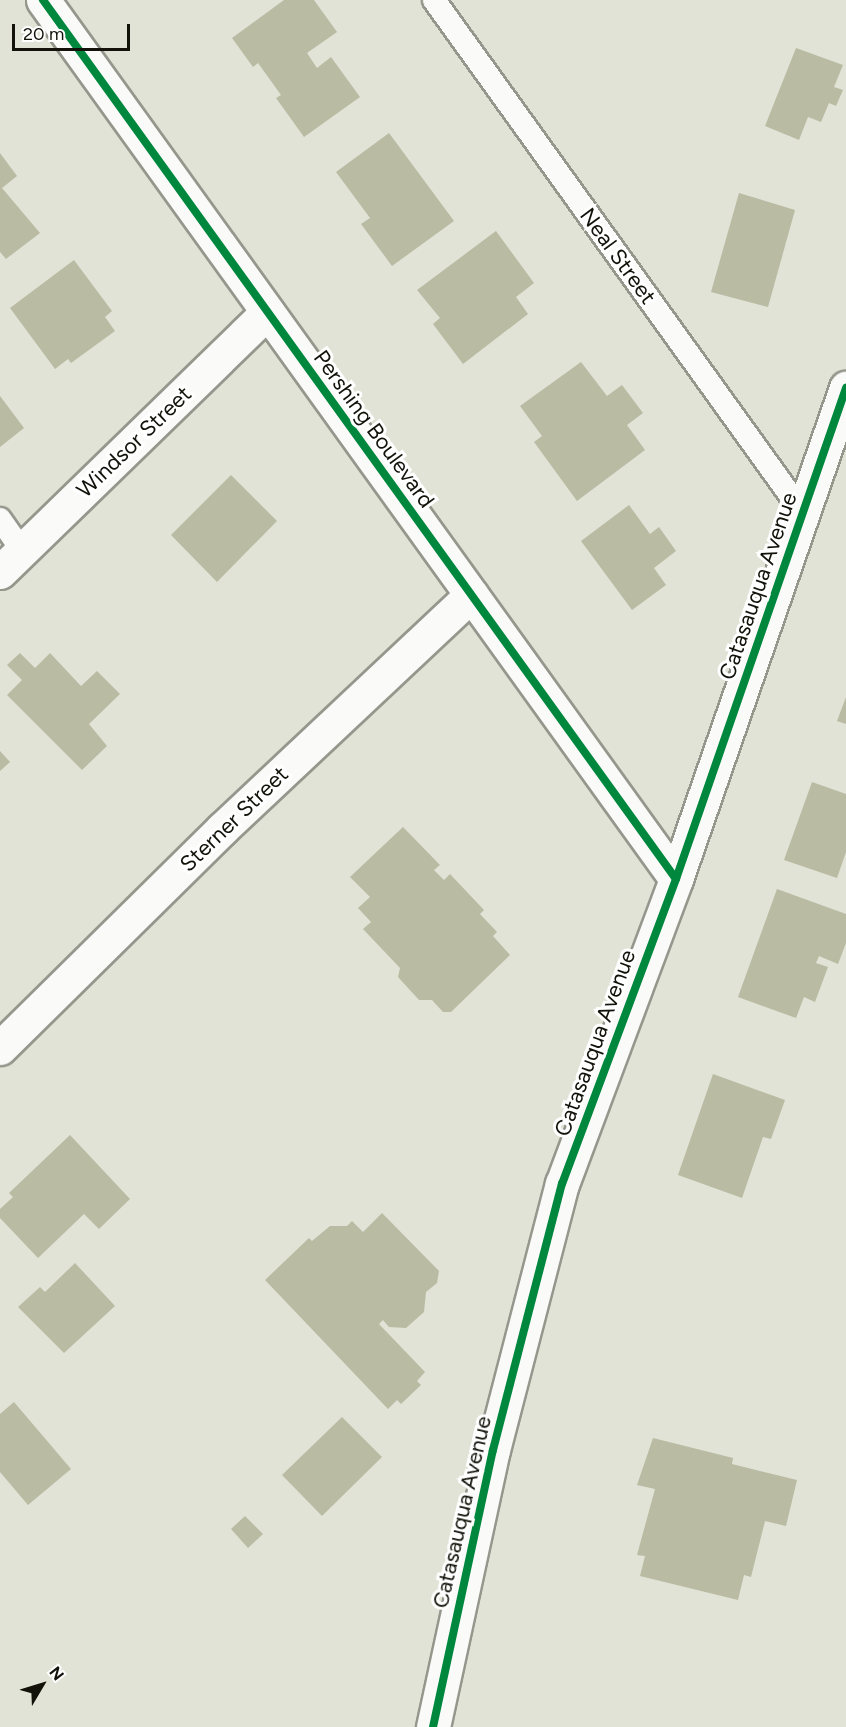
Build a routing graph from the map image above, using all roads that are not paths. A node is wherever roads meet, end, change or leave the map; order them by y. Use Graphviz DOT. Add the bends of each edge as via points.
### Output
graph roads {
  1 [pos="43,0"];
  2 [pos="434,0"];
  3 [pos="267,312"];
  4 [pos="846,388"];
  5 [pos="803,513"];
  6 [pos="0,519"];
  7 [pos="11,561"];
  8 [pos="471,595"];
  9 [pos="676,879"];
  10 [pos="0,1048"];
  11 [pos="433,1727"];
  1 -- 3 [label="street, Pershing Boulevard"];
  2 -- 5 [label="lane, Neal Street"];
  3 -- 7 [label="street, Windsor Street"];
  3 -- 8 [label="street, Pershing Boulevard"];
  4 -- 5 [label="street, Catasauqua Avenue"];
  5 -- 9 [label="street, Catasauqua Avenue"];
  6 -- 7 [label="lane"];
  8 -- 9 [label="street, Pershing Boulevard"];
  8 -- 10 [label="street, Sterner Street" via="222,829"];
  9 -- 11 [label="street, Catasauqua Avenue" via="562,1184 493,1450"];
}
